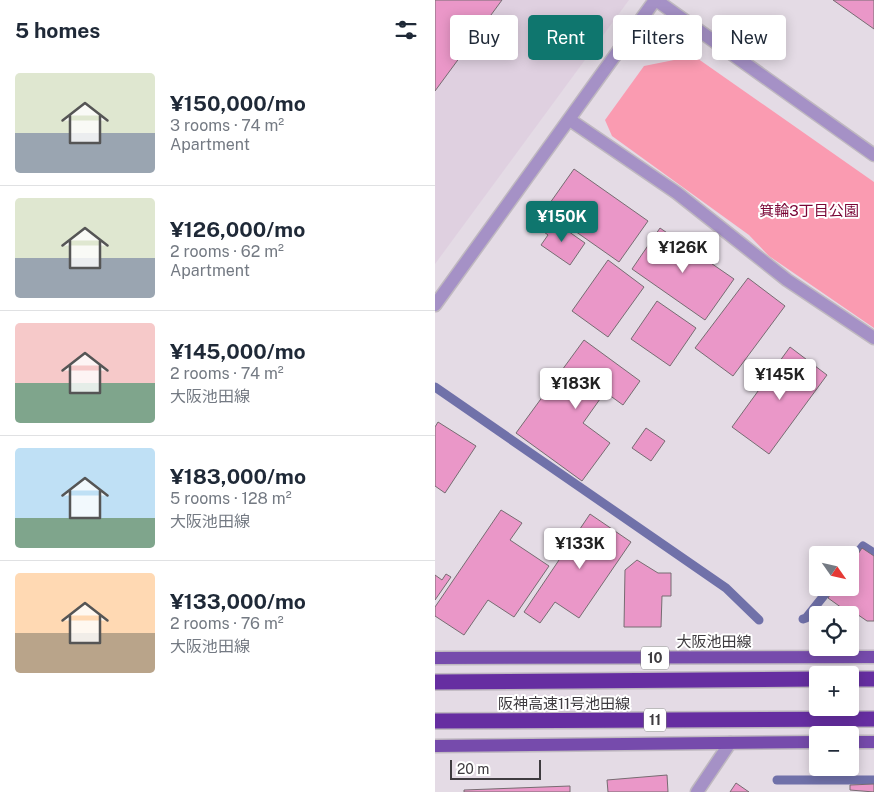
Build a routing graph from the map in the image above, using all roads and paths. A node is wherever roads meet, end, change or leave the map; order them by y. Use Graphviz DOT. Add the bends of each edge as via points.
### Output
graph roads {
  1 [pos="656,0"];
  2 [pos="570,120"];
  3 [pos="874,155"];
  4 [pos="435,305"];
  5 [pos="874,338"];
  6 [pos="874,657"];
  7 [pos="435,658"];
  8 [pos="809,679"];
  9 [pos="859,679"];
  10 [pos="874,679"];
  11 [pos="435,682"];
  12 [pos="874,719"];
  13 [pos="435,721"];
  14 [pos="809,742"];
  15 [pos="859,742"];
  16 [pos="874,742"];
  17 [pos="730,743"];
  18 [pos="435,746"];
  19 [pos="697,792"];
  1 -- 2 [label="street"];
  1 -- 3 [label="street"];
  2 -- 4 [label="street"];
  2 -- 5 [label="street" via="677,193 787,280"];
  6 -- 7 [label="main road, 大阪池田線 / 10"];
  8 -- 11 [label="highway, 阪神高速11号池田線"];
  9 -- 10 [label="highway"];
  12 -- 13 [label="highway, 阪神高速11号池田線 / 11"];
  14 -- 17 [label="main road"];
  15 -- 16 [label="main road"];
  17 -- 18 [label="main road"];
  17 -- 19 [label="street"];
}
